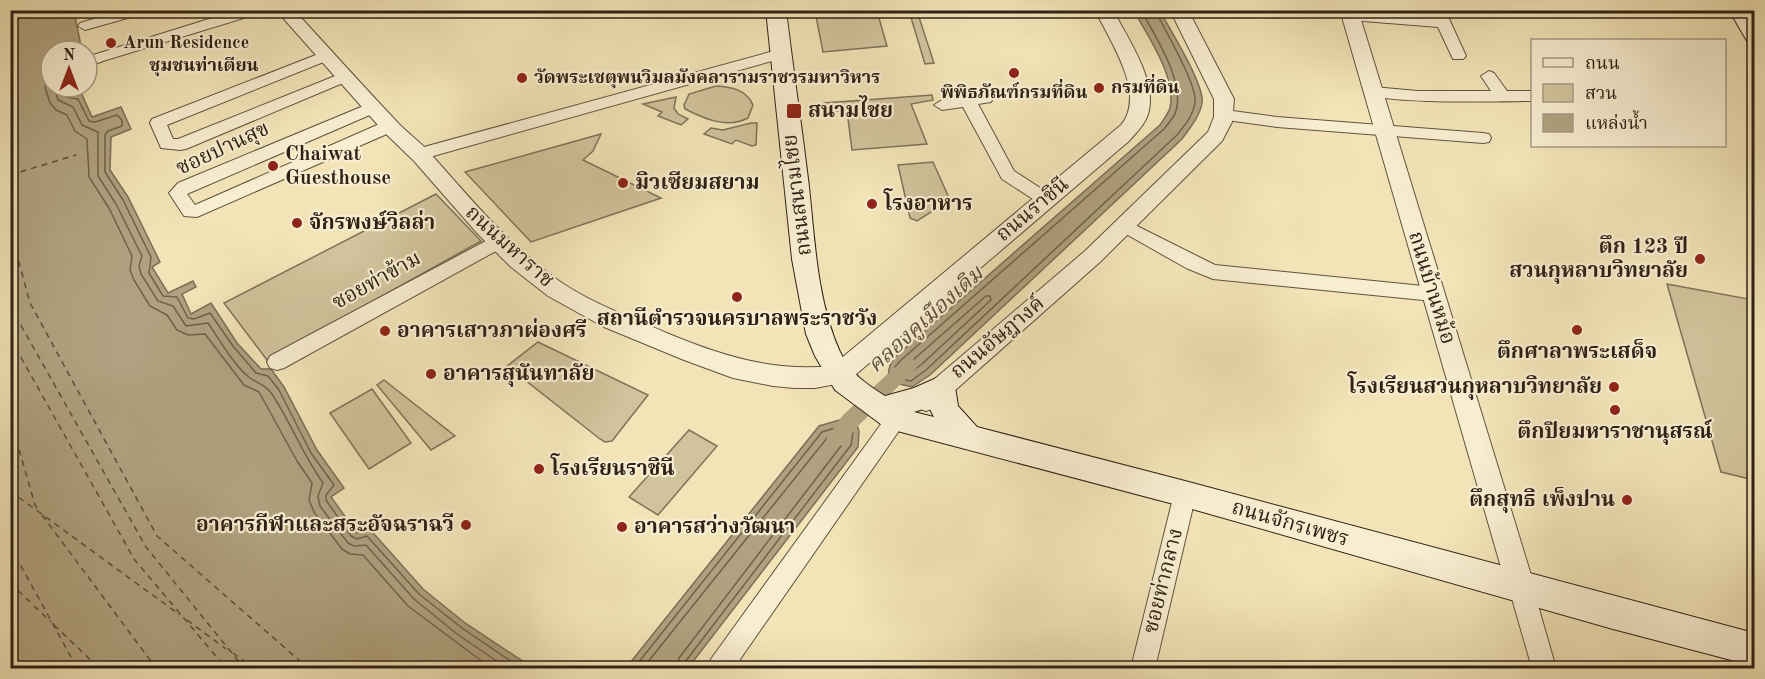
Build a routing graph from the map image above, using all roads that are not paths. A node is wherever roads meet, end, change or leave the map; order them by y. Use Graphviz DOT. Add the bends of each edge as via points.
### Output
graph roads {
  1 [pos="140,10"];
  2 [pos="255,10"];
  3 [pos="284,10"];
  4 [pos="776,10"];
  5 [pos="1104,10"];
  6 [pos="1179,10"];
  7 [pos="1253,10"];
  8 [pos="1738,10"];
  9 [pos="120,13"];
  10 [pos="1282,13"];
  11 [pos="1350,13"];
  12 [pos="1441,17"];
  13 [pos="85,26"];
  14 [pos="1755,37"];
  15 [pos="781,54"];
  16 [pos="326,56"];
  17 [pos="1458,56"];
  18 [pos="100,57"];
  19 [pos="1489,76"];
  20 [pos="345,77"];
  21 [pos="1373,92"];
  22 [pos="1502,96"];
  23 [pos="1531,96"];
  24 [pos="985,98"];
  25 [pos="968,101"];
  26 [pos="942,105"];
  27 [pos="373,107"];
  28 [pos="1226,114"];
  29 [pos="390,126"];
  30 [pos="1385,132"];
  31 [pos="1483,138"];
  32 [pos="419,154"];
  33 [pos="1045,199"];
  34 [pos="1125,226"];
  35 [pos="499,240"];
  36 [pos="1433,294"];
  37 [pos="277,362"];
  38 [pos="846,383"];
  39 [pos="941,387"];
  40 [pos="890,413"];
  41 [pos="968,438"];
  42 [pos="1185,494"];
  43 [pos="1521,588"];
  44 [pos="1746,650"];
  45 [pos="720,669"];
  46 [pos="1143,669"];
  47 [pos="1544,669"];
  1 -- 9 [label="street"];
  2 -- 18 [label="street"];
  3 -- 16 [label="street, ถนนมหาราช"];
  4 -- 15 [label="main road, ถนนสนามไชย"];
  5 -- 33 [label="street, ถนนราชินี" via="1137,80 1140,109 1122,136"];
  6 -- 28 [label="street" via="1217,83"];
  7 -- 10 [label="street"];
  8 -- 14 [label="main road"];
  9 -- 13 [label="street"];
  11 -- 12 [label="street"];
  11 -- 21 [label="street, ถนนบ้านหม้อ"];
  12 -- 17 [label="street"];
  15 -- 32 [label="street"];
  15 -- 38 [label="main road, ถนนสนามไชย" via="809,288 821,336"];
  16 -- 20 [label="street, ถนนมหาราช"];
  16 -- 20 [label="street" via="155,117 167,144 180,145"];
  19 -- 22 [label="street"];
  20 -- 27 [label="street, ถนนมหาราช"];
  21 -- 22 [label="street"];
  21 -- 30 [label="street, ถนนบ้านหม้อ"];
  22 -- 23 [label="street"];
  24 -- 25 [label="street"];
  25 -- 26 [label="street"];
  25 -- 33 [label="street" via="1008,175"];
  27 -- 29 [label="street, ถนนมหาราช"];
  27 -- 29 [label="street, ซอยปานสุข" via="184,187 178,193 190,212 197,211"];
  28 -- 30 [label="street"];
  28 -- 34 [label="street, ถนนอัษฎางค์" via="1211,142"];
  29 -- 32 [label="street, ถนนมหาราช"];
  30 -- 31 [label="street"];
  30 -- 36 [label="street, ถนนบ้านหม้อ"];
  32 -- 35 [label="street, ถนนมหาราช" via="454,197"];
  33 -- 38 [label="street, ถนนราชินี"];
  34 -- 36 [label="street" via="1213,272"];
  34 -- 39 [label="street, ถนนอัษฎางค์"];
  35 -- 37 [label="street, ซอยท่าข้าม"];
  35 -- 38 [label="street, ถนนมหาราช" via="557,291 599,314 699,356 777,378"];
  36 -- 43 [label="street, ถนนบ้านหม้อ"];
  38 -- 40 [label="main road, ถนนจักรเพชร"];
  39 -- 40 [label="main road"];
  39 -- 41 [label="main road" via="944,411"];
  40 -- 41 [label="main road, ถนนจักรเพชร"];
  40 -- 45 [label="street"];
  41 -- 42 [label="main road, ถนนจักรเพชร"];
  42 -- 43 [label="main road, ถนนจักรเพชร"];
  42 -- 46 [label="street, ซอยท่ากลาง"];
  43 -- 44 [label="main road, ถนนจักรเพชร"];
  43 -- 47 [label="street, ถนนบ้านหม้อ"];
}
